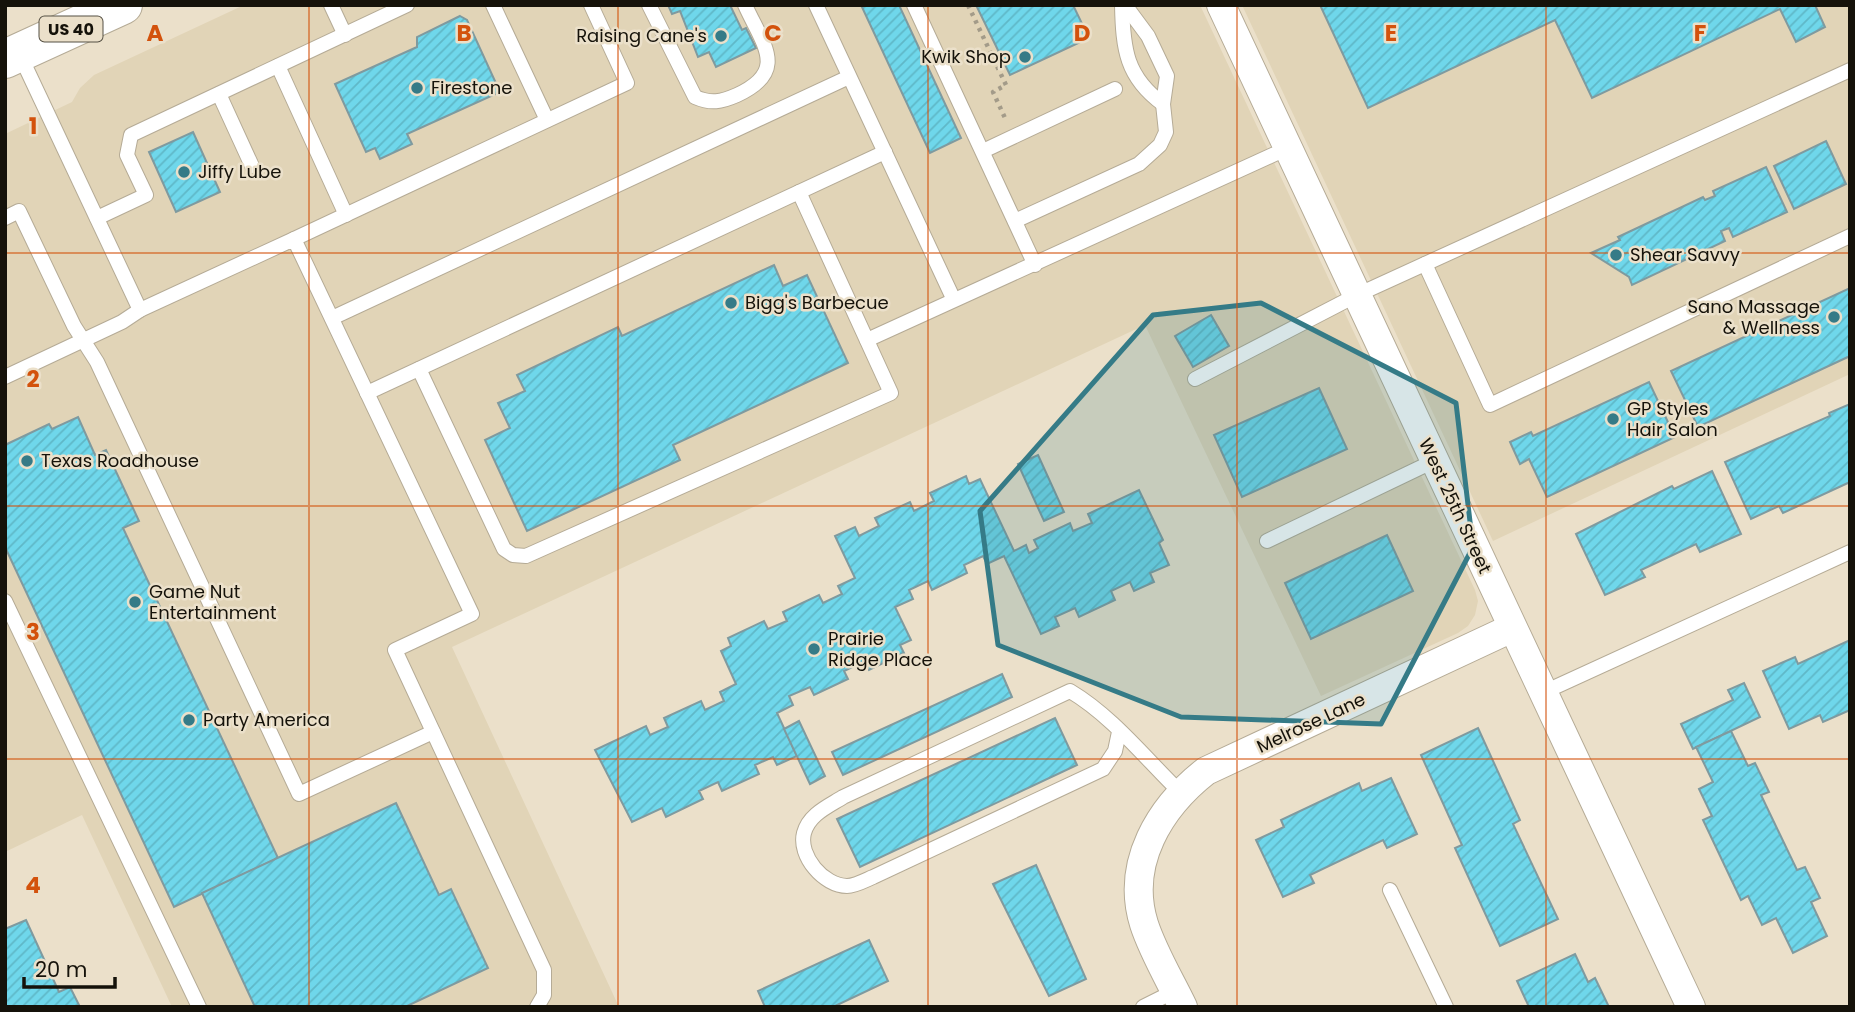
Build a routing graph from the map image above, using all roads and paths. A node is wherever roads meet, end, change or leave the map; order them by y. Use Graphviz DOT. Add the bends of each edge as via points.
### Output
graph roads {
  1 [pos="123,5"];
  2 [pos="331,5"];
  3 [pos="407,5"];
  4 [pos="493,5"];
  5 [pos="591,5"];
  6 [pos="649,5"];
  7 [pos="745,5"];
  8 [pos="816,5"];
  9 [pos="914,5"];
  10 [pos="968,5"];
  11 [pos="1123,5"];
  12 [pos="1221,5"];
  13 [pos="345,35"];
  14 [pos="12,56"];
  15 [pos="278,66"];
  16 [pos="1850,70"];
  17 [pos="849,77"];
  18 [pos="1115,89"];
  19 [pos="219,94"];
  20 [pos="1163,104"];
  21 [pos="547,121"];
  22 [pos="1014,137"];
  23 [pos="1288,148"];
  24 [pos="983,151"];
  25 [pos="885,152"];
  26 [pos="252,166"];
  27 [pos="799,192"];
  28 [pos="346,215"];
  29 [pos="5,218"];
  30 [pos="97,218"];
  31 [pos="1015,221"];
  32 [pos="1850,236"];
  33 [pos="294,239"];
  34 [pos="1424,264"];
  35 [pos="1035,265"];
  36 [pos="1357,295"];
  37 [pos="953,298"];
  38 [pos="140,310"];
  39 [pos="332,318"];
  40 [pos="867,340"];
  41 [pos="83,341"];
  42 [pos="419,369"];
  43 [pos="5,377"];
  44 [pos="1195,379"];
  45 [pos="367,393"];
  46 [pos="1434,461"];
  47 [pos="1267,541"];
  48 [pos="1850,552"];
  49 [pos="5,601"];
  50 [pos="1512,628"];
  51 [pos="1542,693"];
  52 [pos="433,732"];
  53 [pos="1119,732"];
  54 [pos="1180,792"];
  55 [pos="1390,890"];
  56 [pos="1179,999"];
  57 [pos="199,1007"];
  58 [pos="537,1007"];
  59 [pos="1143,1007"];
  60 [pos="1446,1007"];
  61 [pos="1691,1007"];
  1 -- 14 [label="highway, US 40"];
  2 -- 13 [label="lane"];
  3 -- 13 [label="lane"];
  4 -- 21 [label="lane"];
  5 -- 21 [label="lane" via="627,83"];
  6 -- 7 [label="lane" via="691,91 705,102 757,86 768,66 767,52"];
  8 -- 17 [label="lane"];
  9 -- 24 [label="lane"];
  10 -- 22 [label="path" via="1006,85 993,92"];
  11 -- 20 [label="lane" via="1148,36 1167,76"];
  11 -- 20 [label="lane" via="1123,49 1142,89"];
  12 -- 23 [label="street, West 25th Street"];
  13 -- 15 [label="lane"];
  14 -- 30 [label="lane"];
  15 -- 19 [label="lane"];
  15 -- 28 [label="lane"];
  16 -- 34 [label="lane"];
  17 -- 25 [label="lane"];
  17 -- 39 [label="lane"];
  18 -- 22 [label="lane"];
  19 -- 26 [label="lane"];
  19 -- 30 [label="lane" via="131,135 127,155 146,195"];
  20 -- 31 [label="lane" via="1166,132 1151,156"];
  21 -- 28 [label="lane"];
  22 -- 24 [label="lane"];
  23 -- 35 [label="lane"];
  23 -- 36 [label="street, West 25th Street"];
  24 -- 31 [label="lane"];
  25 -- 27 [label="lane"];
  25 -- 37 [label="lane"];
  27 -- 40 [label="lane"];
  27 -- 42 [label="lane"];
  28 -- 33 [label="lane"];
  29 -- 41 [label="lane" via="19,211"];
  30 -- 38 [label="lane"];
  31 -- 35 [label="lane"];
  32 -- 34 [label="lane" via="1490,405"];
  33 -- 38 [label="lane"];
  33 -- 39 [label="lane"];
  34 -- 36 [label="lane"];
  35 -- 37 [label="lane"];
  36 -- 44 [label="lane"];
  36 -- 46 [label="street, West 25th Street"];
  37 -- 40 [label="lane"];
  38 -- 41 [label="lane"];
  39 -- 45 [label="lane"];
  40 -- 42 [label="lane" via="891,393 526,556 504,549"];
  41 -- 43 [label="lane"];
  41 -- 52 [label="lane" via="97,362 299,794"];
  42 -- 45 [label="lane"];
  45 -- 52 [label="lane" via="472,614 395,650"];
  46 -- 47 [label="lane"];
  46 -- 50 [label="street, West 25th Street"];
  48 -- 51 [label="lane"];
  49 -- 57 [label="lane"];
  50 -- 51 [label="street, West 25th Street"];
  50 -- 54 [label="street, Melrose Lane" via="1206,771"];
  51 -- 61 [label="street, West 25th Street"];
  52 -- 58 [label="lane" via="544,970 544,995"];
  53 -- 53 [label="lane" via="1089,702 1070,691 814,815 804,833 807,857 824,879 848,886 873,877 1102,769 1115,751"];
  53 -- 54 [label="lane"];
  54 -- 56 [label="street, Melrose Lane" via="1154,828 1144,855 1140,895 1144,925"];
  55 -- 60 [label="lane"];
  56 -- 59 [label="lane"];
}
